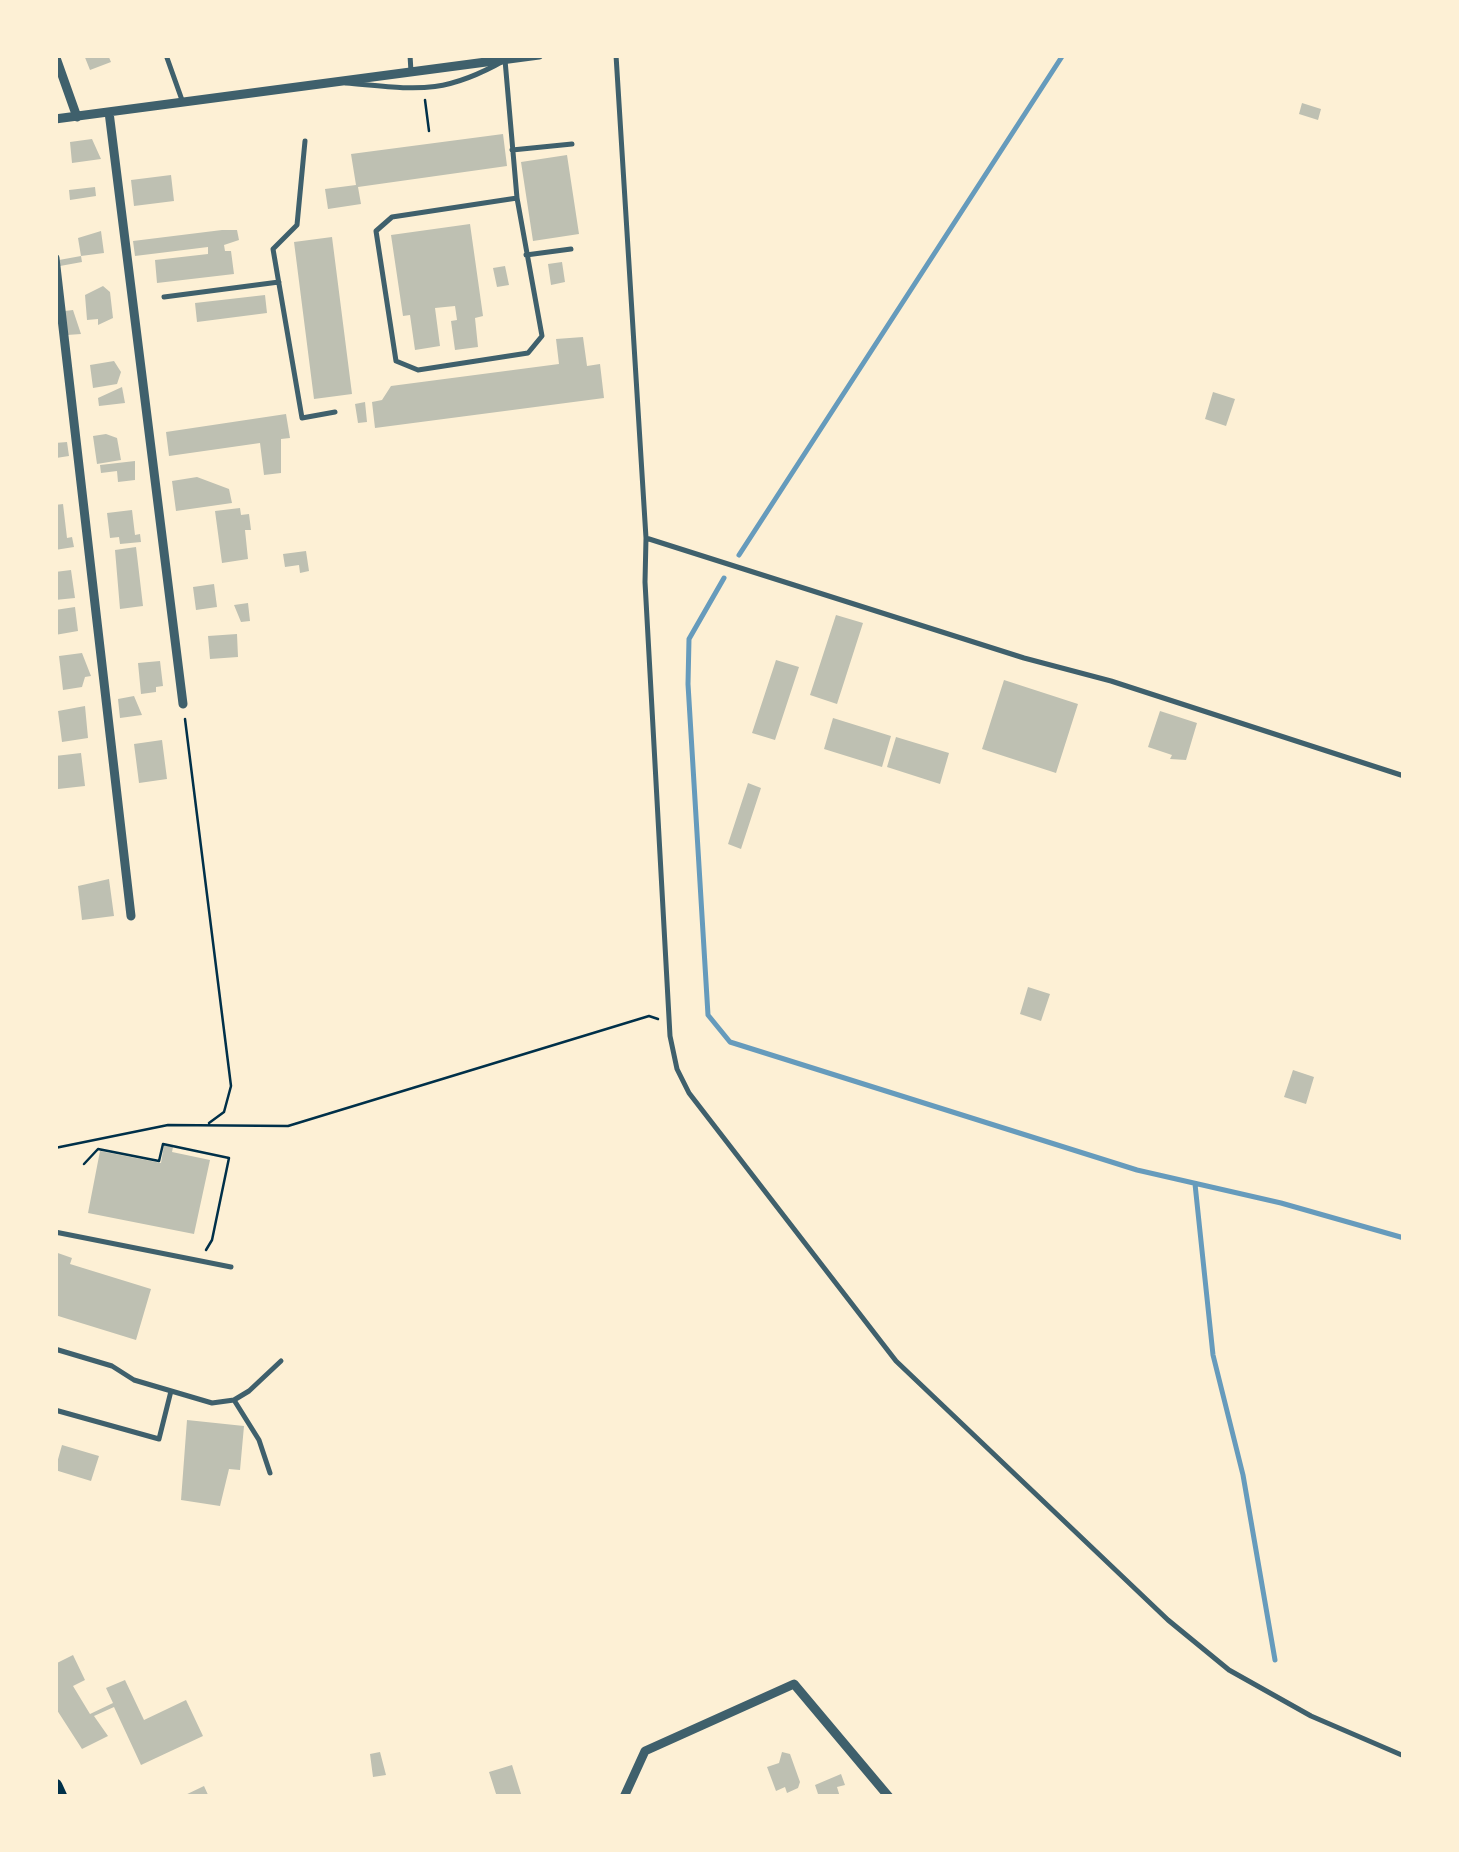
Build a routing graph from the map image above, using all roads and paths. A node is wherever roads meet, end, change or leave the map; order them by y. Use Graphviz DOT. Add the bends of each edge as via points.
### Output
graph roads {
  1 [pos="166,55"];
  2 [pos="410,55"];
  3 [pos="539,55"];
  4 [pos="616,55"];
  5 [pos="55,56"];
  6 [pos="505,60"];
  7 [pos="411,72"];
  8 [pos="333,82"];
  9 [pos="424,89"];
  10 [pos="183,103"];
  11 [pos="109,112"];
  12 [pos="77,116"];
  13 [pos="55,119"];
  14 [pos="430,130"];
  15 [pos="305,141"];
  16 [pos="572,144"];
  17 [pos="512,150"];
  18 [pos="517,198"];
  19 [pos="570,249"];
  20 [pos="526,255"];
  21 [pos="55,258"];
  22 [pos="278,282"];
  23 [pos="164,297"];
  24 [pos="335,412"];
  25 [pos="646,538"];
  26 [pos="183,704"];
  27 [pos="1404,776"];
  28 [pos="131,916"];
  29 [pos="670,1029"];
  30 [pos="207,1124"];
  31 [pos="55,1148"];
  32 [pos="84,1164"];
  33 [pos="55,1232"];
  34 [pos="212,1240"];
  35 [pos="231,1266"];
  36 [pos="55,1349"];
  37 [pos="281,1361"];
  38 [pos="171,1391"];
  39 [pos="234,1400"];
  40 [pos="55,1410"];
  41 [pos="270,1473"];
  42 [pos="1404,1756"];
  43 [pos="55,1786"];
  44 [pos="60,1797"];
  45 [pos="624,1797"];
  46 [pos="890,1797"];
  1 -- 10 [label="lane"];
  2 -- 7 [label="lane"];
  3 -- 6 [label="street"];
  4 -- 25 [label="lane"];
  5 -- 12 [label="street"];
  6 -- 7 [label="street"];
  6 -- 9 [label="lane" via="466,82"];
  6 -- 17 [label="lane"];
  7 -- 8 [label="street"];
  8 -- 9 [label="lane"];
  8 -- 10 [label="street"];
  9 -- 14 [label="path"];
  10 -- 11 [label="street"];
  11 -- 12 [label="street"];
  11 -- 26 [label="street"];
  12 -- 13 [label="street"];
  15 -- 22 [label="lane" via="297,225 273,249"];
  16 -- 17 [label="lane"];
  17 -- 18 [label="lane"];
  18 -- 20 [label="lane"];
  18 -- 20 [label="lane" via="392,216 376,231 396,361 418,370 528,353 542,336"];
  19 -- 20 [label="lane"];
  21 -- 28 [label="street"];
  22 -- 23 [label="lane"];
  22 -- 24 [label="lane" via="302,418"];
  25 -- 27 [label="lane"];
  25 -- 29 [label="lane"];
  26 -- 30 [label="path" via="231,1086 224,1112"];
  29 -- 30 [label="path" via="649,1016 288,1126"];
  29 -- 42 [label="lane" via="677,1070 698,1106 896,1361 961,1426 1222,1665 1311,1716"];
  30 -- 31 [label="path" via="168,1125"];
  32 -- 34 [label="path" via="98,1149 159,1161 162,1144 229,1158"];
  33 -- 35 [label="lane"];
  36 -- 38 [label="lane"];
  37 -- 39 [label="lane"];
  38 -- 39 [label="lane" via="212,1404"];
  38 -- 40 [label="lane" via="159,1439"];
  39 -- 41 [label="lane"];
  43 -- 44 [label="main road"];
  45 -- 46 [label="street" via="645,1751 794,1684"];
}
